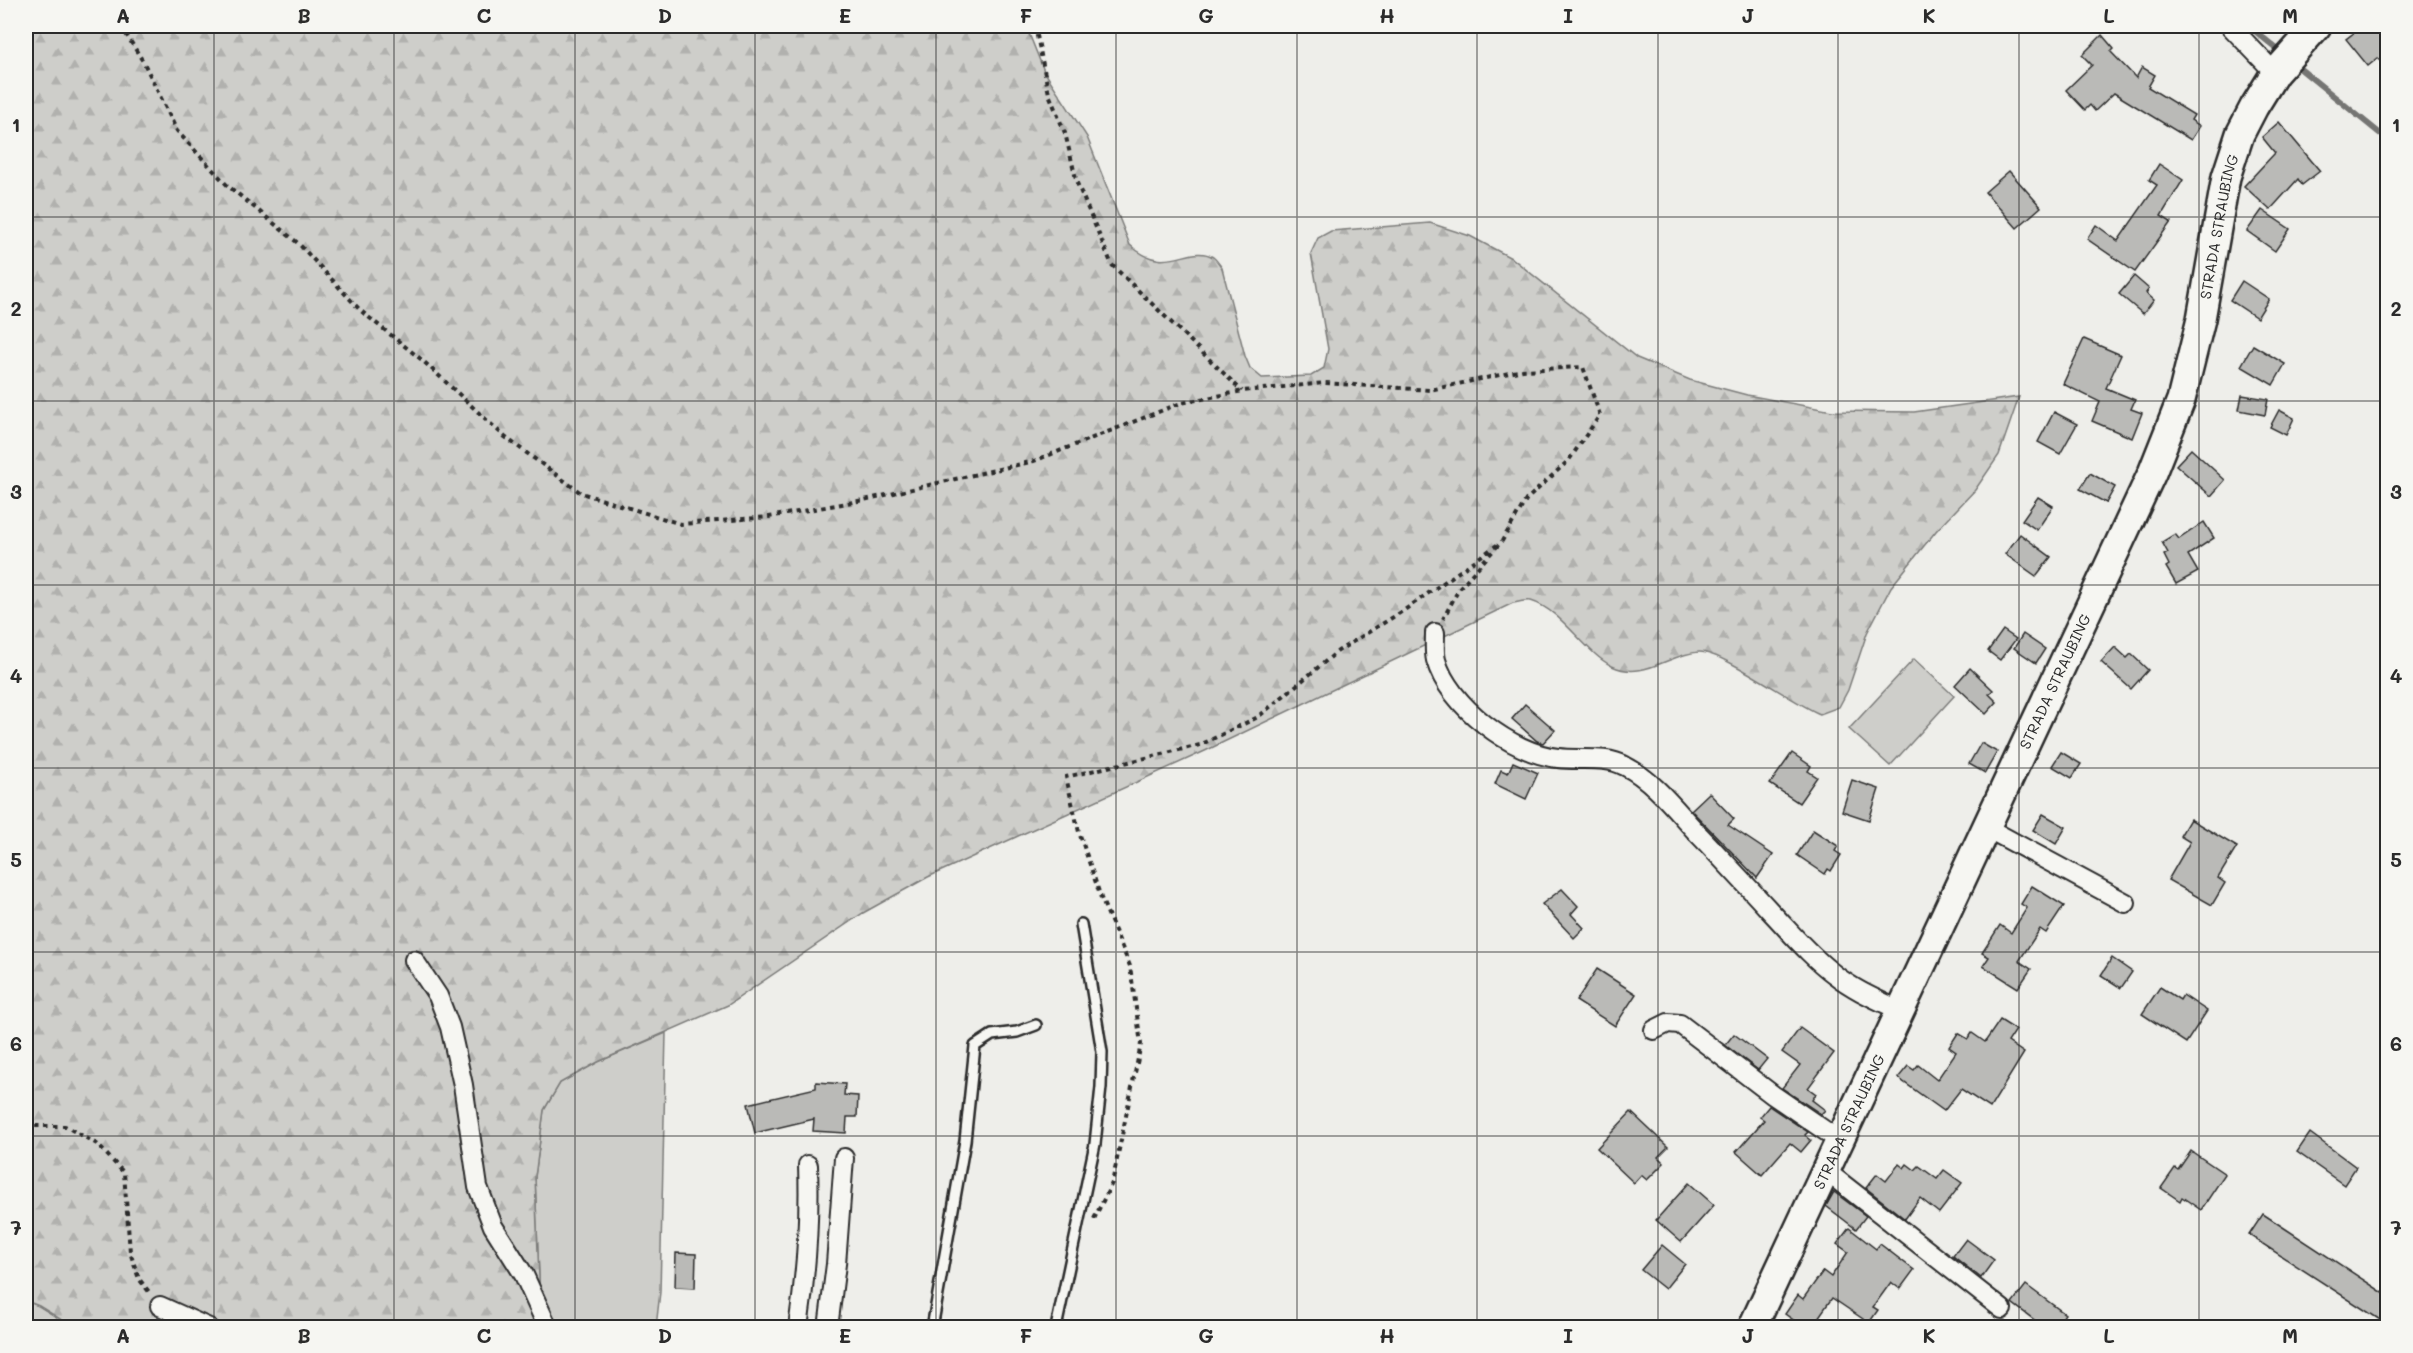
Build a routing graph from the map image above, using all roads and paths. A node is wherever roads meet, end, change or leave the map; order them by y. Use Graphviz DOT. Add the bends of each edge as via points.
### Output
graph roads {
  1 [pos="121,26"];
  2 [pos="1035,26"];
  3 [pos="2230,26"];
  4 [pos="2317,26"];
  5 [pos="2284,63"];
  6 [pos="1243,391"];
  7 [pos="1502,541"];
  8 [pos="1435,633"];
  9 [pos="1987,828"];
  10 [pos="2126,903"];
  11 [pos="1081,924"];
  12 [pos="414,960"];
  13 [pos="1901,1011"];
  14 [pos="1036,1025"];
  15 [pos="1654,1030"];
  16 [pos="26,1126"];
  17 [pos="1840,1141"];
  18 [pos="844,1158"];
  19 [pos="808,1165"];
  20 [pos="1826,1171"];
  21 [pos="1074,1246"];
  22 [pos="160,1305"];
  23 [pos="2002,1309"];
  24 [pos="209,1328"];
  25 [pos="548,1328"];
  26 [pos="798,1328"];
  27 [pos="828,1328"];
  28 [pos="932,1328"];
  29 [pos="1056,1328"];
  30 [pos="1752,1328"];
  1 -- 6 [label="path" via="177,130 227,185 299,244 361,311 422,360 505,437 581,493 681,524 769,517 864,500 1034,461 1181,402"];
  2 -- 6 [label="path" via="1049,94 1065,133 1077,183 1112,265"];
  3 -- 5 [label="street"];
  4 -- 5 [label="main road, STRADA STRAUBING"];
  5 -- 9 [label="main road, STRADA STRAUBING" via="2240,134 2226,177 2201,320 2181,400 2152,473"];
  6 -- 7 [label="path" via="1325,383 1430,390 1523,370 1583,367 1600,415 1569,460 1526,500"];
  7 -- 8 [label="path" via="1460,587"];
  7 -- 21 [label="path" via="1338,651 1258,717 1200,745 1066,777 1101,898 1130,966 1141,1044 1112,1183 1095,1218"];
  8 -- 13 [label="street" via="1436,660 1445,679 1466,708 1492,731 1527,752 1624,765 1674,808 1806,951 1834,975"];
  9 -- 10 [label="street"];
  9 -- 13 [label="main road, STRADA STRAUBING"];
  11 -- 21 [label="lane" via="1102,1052 1095,1144"];
  12 -- 25 [label="street" via="438,996 450,1027 464,1085 478,1187 493,1226 524,1275"];
  13 -- 17 [label="main road, STRADA STRAUBING"];
  14 -- 28 [label="lane" via="992,1035 975,1046 965,1141"];
  15 -- 17 [label="street" via="1668,1023 1680,1024"];
  16 -- 22 [label="path" via="65,1126 97,1144 124,1173 130,1252 139,1279"];
  17 -- 20 [label="main road, STRADA STRAUBING"];
  18 -- 27 [label="street"];
  19 -- 26 [label="street" via="809,1209"];
  20 -- 23 [label="street"];
  20 -- 30 [label="main road, STRADA STRAUBING"];
  21 -- 29 [label="lane"];
  22 -- 24 [label="street"];
}
